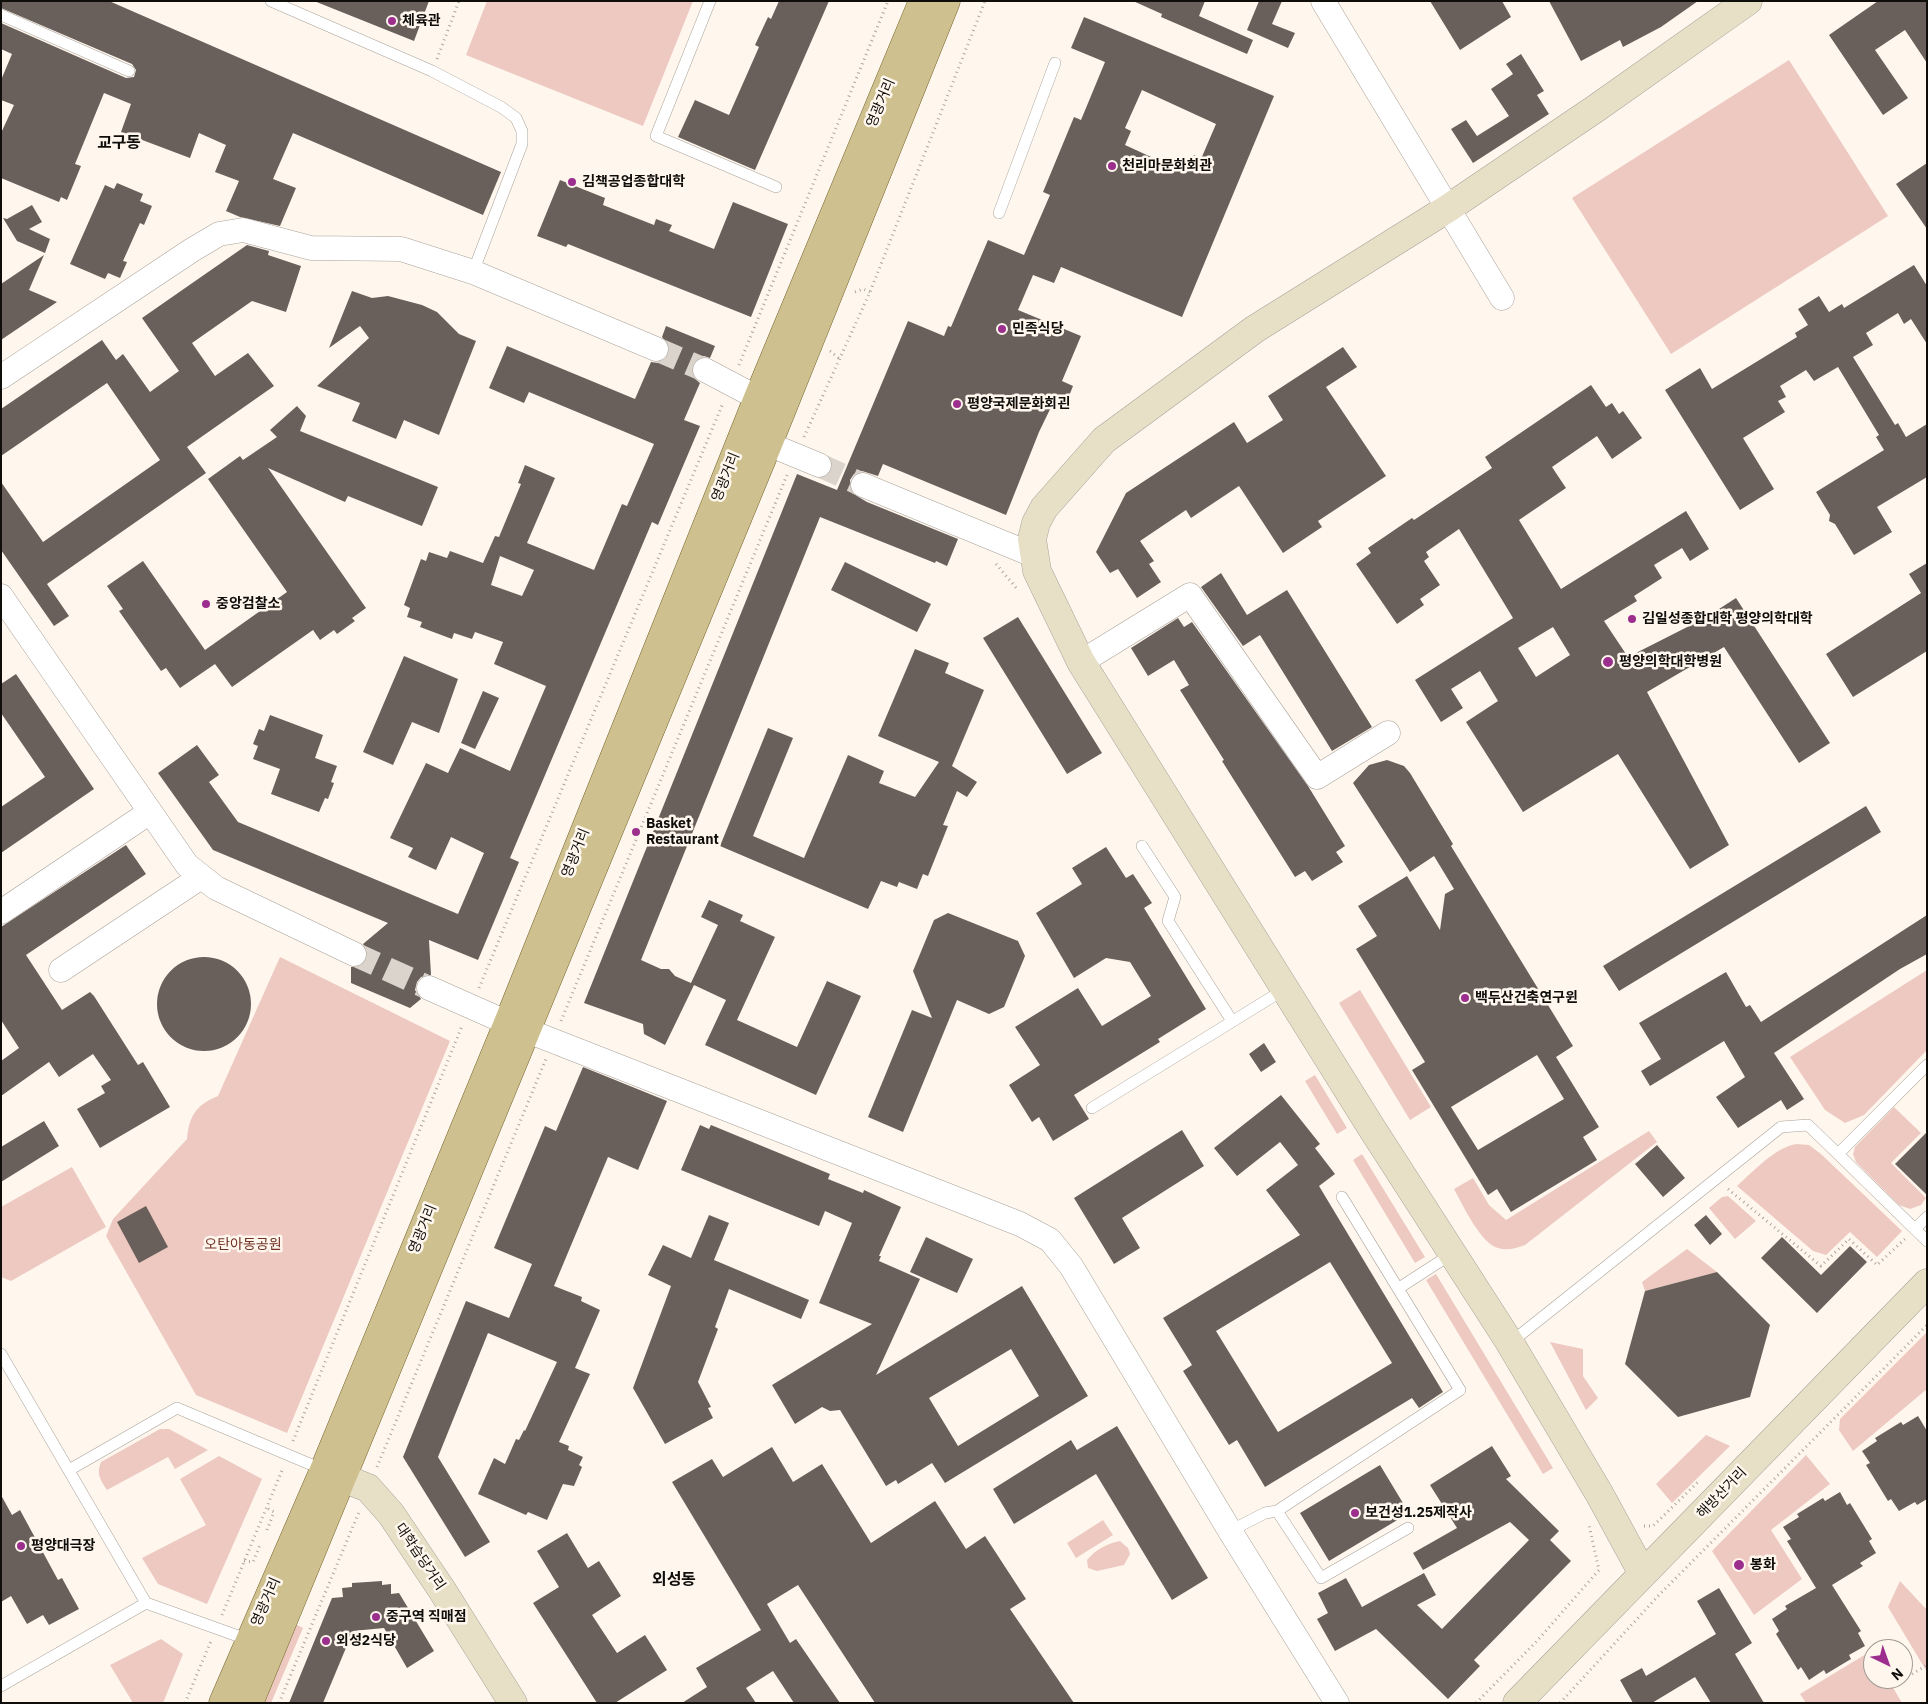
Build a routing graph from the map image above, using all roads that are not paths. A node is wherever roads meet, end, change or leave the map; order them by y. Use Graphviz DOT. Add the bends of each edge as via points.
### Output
graph roads {
  1 [pos="271,1"];
  2 [pos="710,1"];
  3 [pos="923,1"];
  4 [pos="946,1"];
  5 [pos="1323,1"];
  6 [pos="1748,1"];
  7 [pos="1,16"];
  8 [pos="1056,63"];
  9 [pos="129,70"];
  10 [pos="776,188"];
  11 [pos="1447,209"];
  12 [pos="999,213"];
  13 [pos="473,272"];
  14 [pos="1502,298"];
  15 [pos="656,349"];
  16 [pos="705,370"];
  17 [pos="1,377"];
  18 [pos="758,398"];
  19 [pos="768,444"];
  20 [pos="820,465"];
  21 [pos="864,485"];
  22 [pos="1034,555"];
  23 [pos="1,596"];
  24 [pos="1082,662"];
  25 [pos="1388,733"];
  26 [pos="150,812"];
  27 [pos="1142,846"];
  28 [pos="201,877"];
  29 [pos="1,912"];
  30 [pos="354,954"];
  31 [pos="61,970"];
  32 [pos="429,988"];
  33 [pos="1285,989"];
  34 [pos="1232,1021"];
  35 [pos="518,1027"];
  36 [pos="1927,1066"];
  37 [pos="1092,1108"];
  38 [pos="1838,1154"];
  39 [pos="1342,1197"];
  40 [pos="1927,1217"];
  41 [pos="1915,1229"];
  42 [pos="1927,1241"];
  43 [pos="1453,1254"];
  44 [pos="1927,1283"];
  45 [pos="1399,1288"];
  46 [pos="1510,1343"];
  47 [pos="1,1354"];
  48 [pos="70,1470"];
  49 [pos="333,1474"];
  50 [pos="1277,1511"];
  51 [pos="1408,1528"];
  52 [pos="1230,1531"];
  53 [pos="1643,1574"];
  54 [pos="146,1603"];
  55 [pos="249,1640"];
  56 [pos="1,1686"];
  57 [pos="223,1703"];
  58 [pos="250,1703"];
  59 [pos="513,1703"];
  60 [pos="1337,1703"];
  61 [pos="1517,1703"];
  1 -- 13 [label="lane" via="432,71 516,118 522,131 522,144"];
  2 -- 10 [label="lane" via="656,136"];
  3 -- 18 [label="main road, 영광거리"];
  4 -- 19 [label="main road, 영광거리"];
  5 -- 11 [label="street"];
  6 -- 11 [label="street"];
  7 -- 9 [label="lane"];
  8 -- 12 [label="lane"];
  11 -- 14 [label="street"];
  11 -- 22 [label="street" via="1255,329 1104,440 1044,508 1032,539"];
  13 -- 15 [label="street"];
  13 -- 17 [label="street" via="401,248 311,248 243,230 219,234"];
  16 -- 18 [label="street"];
  18 -- 35 [label="main road, 영광거리"];
  19 -- 20 [label="street"];
  19 -- 35 [label="main road, 영광거리"];
  21 -- 22 [label="street"];
  22 -- 24 [label="street" via="1044,589"];
  23 -- 26 [label="street"];
  24 -- 25 [label="street" via="1190,595 1317,777"];
  24 -- 33 [label="street"];
  26 -- 28 [label="street" via="187,865"];
  26 -- 29 [label="street"];
  27 -- 34 [label="lane" via="1174,897 1168,921"];
  28 -- 30 [label="street" via="216,888"];
  28 -- 31 [label="street"];
  32 -- 35 [label="street"];
  33 -- 34 [label="lane"];
  33 -- 43 [label="street"];
  34 -- 37 [label="lane"];
  35 -- 49 [label="main road, 영광거리"];
  35 -- 52 [label="street" via="1020,1224 1050,1240 1070,1266"];
  36 -- 38 [label="lane"];
  38 -- 41 [label="lane"];
  38 -- 46 [label="lane" via="1808,1125 1780,1127"];
  39 -- 45 [label="lane"];
  40 -- 41 [label="lane"];
  41 -- 42 [label="lane"];
  43 -- 45 [label="lane"];
  43 -- 46 [label="street"];
  44 -- 53 [label="street, 해방산거리"];
  45 -- 50 [label="lane" via="1460,1390"];
  46 -- 53 [label="street"];
  47 -- 48 [label="lane"];
  48 -- 49 [label="lane" via="176,1408"];
  48 -- 54 [label="lane"];
  49 -- 55 [label="main road, 영광거리"];
  49 -- 58 [label="main road, 영광거리"];
  49 -- 59 [label="street, 대학습당거리" via="368,1488 391,1514"];
  50 -- 51 [label="lane" via="1321,1578"];
  50 -- 52 [label="lane" via="1265,1513"];
  52 -- 60 [label="street"];
  53 -- 61 [label="street, 해방산거리"];
  54 -- 55 [label="lane"];
  54 -- 56 [label="lane"];
  55 -- 57 [label="main road, 영광거리"];
}
